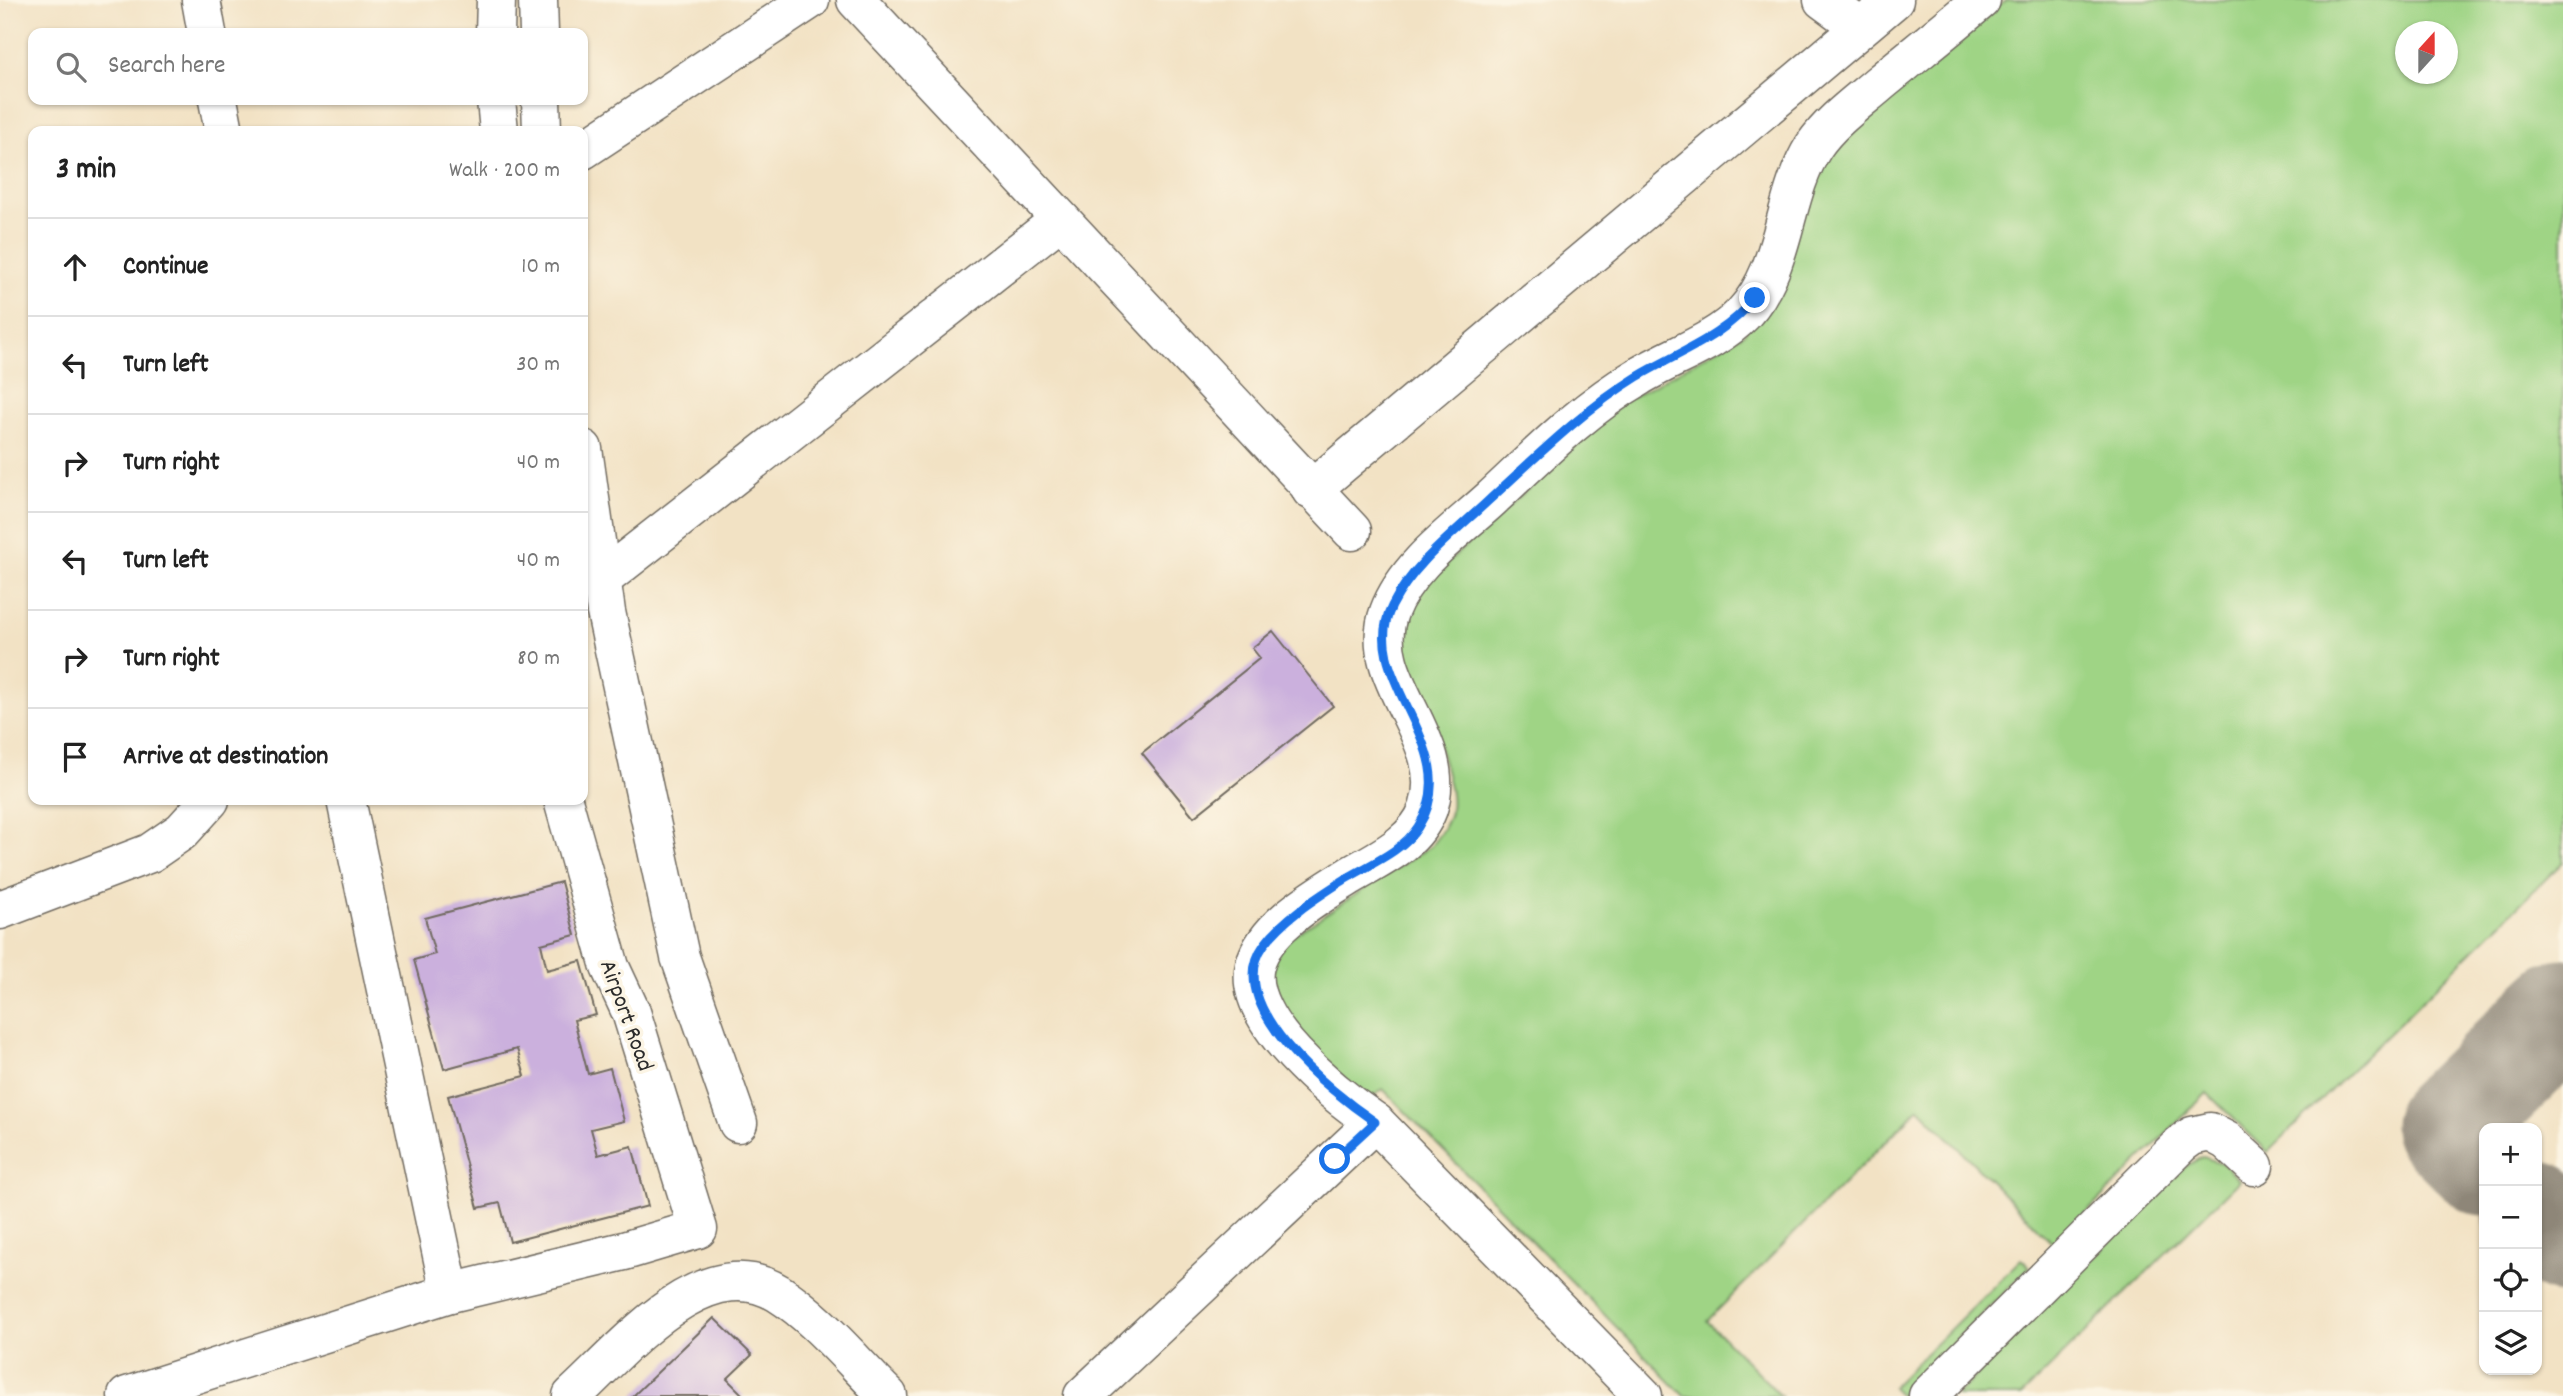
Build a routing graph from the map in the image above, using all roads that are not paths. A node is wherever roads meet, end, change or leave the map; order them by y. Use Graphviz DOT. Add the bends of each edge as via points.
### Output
graph roads {
  1 [pos="201,0"];
  2 [pos="496,0"];
  3 [pos="538,0"];
  4 [pos="810,0"];
  5 [pos="856,0"];
  6 [pos="1823,0"];
  7 [pos="1894,0"];
  8 [pos="1981,0"];
  9 [pos="1860,27"];
  10 [pos="206,28"];
  11 [pos="495,28"];
  12 [pos="539,28"];
  13 [pos="219,105"];
  14 [pos="496,105"];
  15 [pos="541,105"];
  16 [pos="223,126"];
  17 [pos="499,126"];
  18 [pos="542,126"];
  19 [pos="588,147"];
  20 [pos="1060,220"];
  21 [pos="588,485"];
  22 [pos="1311,490"];
  23 [pos="1352,531"];
  24 [pos="601,580"];
  25 [pos="205,805"];
  26 [pos="347,805"];
  27 [pos="564,805"];
  28 [pos="0,910"];
  29 [pos="1375,1122"];
  30 [pos="738,1123"];
  31 [pos="2254,1166"];
  32 [pos="450,1293"];
  33 [pos="127,1396"];
  34 [pos="572,1396"];
  35 [pos="888,1396"];
  36 [pos="1083,1396"];
  37 [pos="1643,1396"];
  38 [pos="1928,1396"];
  1 -- 10 [label="street"];
  2 -- 11 [label="street"];
  3 -- 12 [label="street"];
  4 -- 19 [label="street"];
  5 -- 20 [label="street"];
  6 -- 9 [label="street"];
  7 -- 9 [label="street"];
  8 -- 29 [label="street" via="1858,101 1814,147 1770,272 1741,315 1603,399 1438,548 1391,607 1382,632 1387,659 1429,763 1428,807 1408,840 1306,905 1281,927 1255,964 1253,986 1279,1035 1327,1085"];
  9 -- 22 [label="street"];
  13 -- 16 [label="street"];
  14 -- 17 [label="street"];
  15 -- 18 [label="street"];
  20 -- 22 [label="street"];
  20 -- 24 [label="street"];
  21 -- 24 [label="street"];
  22 -- 23 [label="street"];
  24 -- 30 [label="street" via="680,957"];
  25 -- 28 [label="street" via="182,831 150,853"];
  26 -- 32 [label="street"];
  27 -- 32 [label="street, Airport Road" via="610,967 631,1012 698,1229"];
  29 -- 36 [label="street"];
  29 -- 37 [label="street"];
  31 -- 38 [label="street" via="2210,1132 2192,1136"];
  32 -- 33 [label="street"];
  34 -- 35 [label="street" via="681,1299 703,1288 733,1282 761,1286 790,1302"];
}
